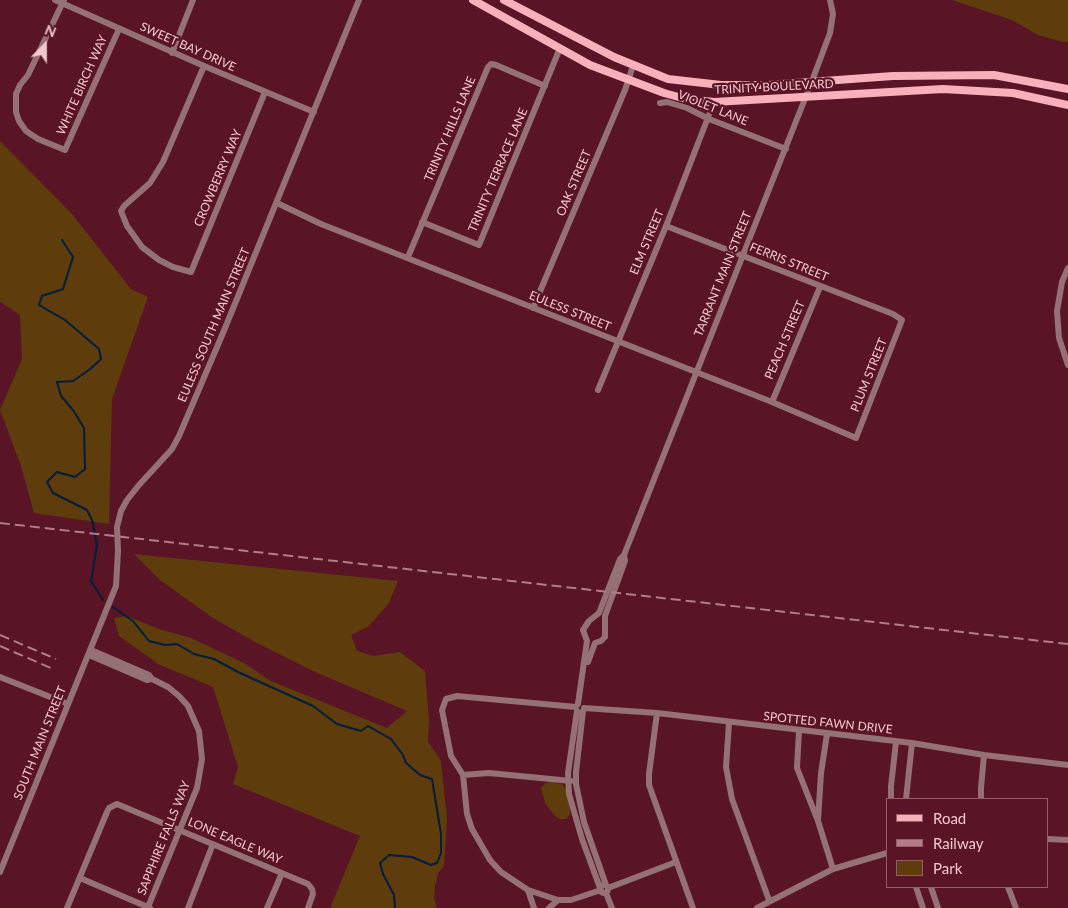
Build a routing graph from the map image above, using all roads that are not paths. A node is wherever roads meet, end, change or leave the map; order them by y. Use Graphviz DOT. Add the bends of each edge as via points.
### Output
graph roads {
  1 [pos="55,0"];
  2 [pos="193,0"];
  3 [pos="359,0"];
  4 [pos="473,0"];
  5 [pos="504,0"];
  6 [pos="830,0"];
  7 [pos="63,2"];
  8 [pos="119,29"];
  9 [pos="560,48"];
  10 [pos="172,53"];
  11 [pos="204,66"];
  12 [pos="633,66"];
  13 [pos="628,80"];
  14 [pos="812,81"];
  15 [pos="545,86"];
  16 [pos="1068,89"];
  17 [pos="265,92"];
  18 [pos="806,96"];
  19 [pos="714,102"];
  20 [pos="660,103"];
  21 [pos="1068,105"];
  22 [pos="314,112"];
  23 [pos="709,119"];
  24 [pos="786,148"];
  25 [pos="276,203"];
  26 [pos="422,222"];
  27 [pos="666,226"];
  28 [pos="743,255"];
  29 [pos="408,257"];
  30 [pos="1068,268"];
  31 [pos="820,287"];
  32 [pos="533,308"];
  33 [pos="902,320"];
  34 [pos="616,342"];
  35 [pos="1068,365"];
  36 [pos="696,372"];
  37 [pos="598,390"];
  38 [pos="772,402"];
  39 [pos="856,438"];
  40 [pos="612,588"];
  41 [pos="587,641"];
  42 [pos="595,643"];
  43 [pos="90,652"];
  44 [pos="0,677"];
  45 [pos="68,704"];
  46 [pos="580,708"];
  47 [pos="657,713"];
  48 [pos="729,723"];
  49 [pos="799,731"];
  50 [pos="827,734"];
  51 [pos="896,742"];
  52 [pos="912,743"];
  53 [pos="984,755"];
  54 [pos="1068,765"];
  55 [pos="463,775"];
  56 [pos="568,780"];
  57 [pos="576,781"];
  58 [pos="891,798"];
  59 [pos="906,798"];
  60 [pos="981,798"];
  61 [pos="818,821"];
  62 [pos="179,830"];
  63 [pos="1048,839"];
  64 [pos="1068,840"];
  65 [pos="213,844"];
  66 [pos="886,853"];
  67 [pos="676,862"];
  68 [pos="833,869"];
  69 [pos="0,872"];
  70 [pos="282,873"];
  71 [pos="80,878"];
  72 [pos="916,888"];
  73 [pos="931,888"];
  74 [pos="1008,888"];
  75 [pos="604,889"];
  76 [pos="528,890"];
  77 [pos="558,900"];
  78 [pos="769,900"];
  79 [pos="150,907"];
  80 [pos="68,908"];
  81 [pos="188,908"];
  82 [pos="267,908"];
  83 [pos="308,908"];
  84 [pos="534,908"];
  85 [pos="549,908"];
  86 [pos="612,908"];
  87 [pos="693,908"];
  88 [pos="757,908"];
  89 [pos="923,908"];
  90 [pos="938,908"];
  91 [pos="1016,908"];
  1 -- 7 [label="street, SWEET BAY DRIVE"];
  2 -- 10 [label="street"];
  3 -- 22 [label="street, EULESS SOUTH MAIN STREET"];
  4 -- 9 [label="main road, TRINITY BOULEVARD"];
  5 -- 12 [label="main road, TRINITY BOULEVARD"];
  6 -- 14 [label="street, TARRANT MAIN STREET" via="833,14 830,33"];
  7 -- 8 [label="street, SWEET BAY DRIVE"];
  7 -- 8 [label="street, WHITE BIRCH WAY" via="16,94 19,121 38,139 65,150"];
  8 -- 10 [label="street, SWEET BAY DRIVE"];
  9 -- 13 [label="main road, TRINITY BOULEVARD" via="590,65"];
  9 -- 15 [label="street, TRINITY TERRACE LANE"];
  10 -- 11 [label="street, SWEET BAY DRIVE"];
  11 -- 17 [label="street, SWEET BAY DRIVE"];
  11 -- 17 [label="street, CROWBERRY WAY" via="163,162 150,183 122,211 127,226 142,248 173,267 191,272"];
  12 -- 13 [label="street, OAK STREET"];
  12 -- 14 [label="main road, TRINITY BOULEVARD" via="668,79 695,84 768,85"];
  13 -- 19 [label="main road, TRINITY BOULEVARD" via="686,99"];
  13 -- 32 [label="street, OAK STREET"];
  14 -- 16 [label="main road, TRINITY BOULEVARD" via="994,75"];
  14 -- 18 [label="street, TARRANT MAIN STREET"];
  15 -- 26 [label="street, TRINITY HILLS LANE" via="491,64"];
  15 -- 26 [label="street, TRINITY TERRACE LANE" via="479,245"];
  17 -- 22 [label="street, SWEET BAY DRIVE"];
  18 -- 19 [label="main road, TRINITY BOULEVARD"];
  18 -- 21 [label="main road, TRINITY BOULEVARD" via="942,89 1013,93"];
  18 -- 24 [label="street, TARRANT MAIN STREET"];
  19 -- 23 [label="street, ELM STREET"];
  20 -- 23 [label="street, VIOLET LANE" via="674,104"];
  22 -- 25 [label="street, EULESS SOUTH MAIN STREET"];
  23 -- 24 [label="street, VIOLET LANE"];
  23 -- 27 [label="street, ELM STREET"];
  24 -- 28 [label="street, TARRANT MAIN STREET"];
  25 -- 29 [label="street, EULESS STREET"];
  25 -- 43 [label="street, EULESS SOUTH MAIN STREET" via="179,436 121,511 117,527 116,586"];
  26 -- 29 [label="street, TRINITY HILLS LANE"];
  27 -- 28 [label="street, FERRIS STREET"];
  27 -- 34 [label="street, ELM STREET"];
  28 -- 31 [label="street, FERRIS STREET"];
  28 -- 36 [label="street, TARRANT MAIN STREET"];
  29 -- 32 [label="street, EULESS STREET"];
  30 -- 35 [label="street" via="1057,311 1058,338"];
  31 -- 33 [label="street, FERRIS STREET"];
  31 -- 38 [label="street, PEACH STREET"];
  32 -- 34 [label="street, EULESS STREET"];
  33 -- 39 [label="street, PLUM STREET"];
  34 -- 36 [label="street, EULESS STREET"];
  34 -- 37 [label="street, ELM STREET"];
  36 -- 38 [label="street, EULESS STREET"];
  36 -- 40 [label="street, TARRANT MAIN STREET"];
  38 -- 39 [label="street, EULESS STREET"];
  40 -- 41 [label="street" via="599,613 585,626"];
  40 -- 42 [label="street" via="605,617 605,637"];
  41 -- 42 [label="street"];
  41 -- 46 [label="street"];
  42 -- 46 [label="street"];
  43 -- 45 [label="street, SOUTH MAIN STREET"];
  43 -- 62 [label="street, SAPPHIRE FALLS WAY" via="147,680 152,678 168,687 188,706 200,738 202,759 197,788"];
  44 -- 45 [label="street"];
  45 -- 69 [label="street, SOUTH MAIN STREET"];
  46 -- 47 [label="street, SPOTTED FAWN DRIVE"];
  46 -- 55 [label="street, SPOTTED FAWN DRIVE" via="449,697 442,710 447,742 451,756"];
  46 -- 56 [label="street"];
  46 -- 57 [label="street"];
  47 -- 48 [label="street, SPOTTED FAWN DRIVE"];
  47 -- 67 [label="street" via="649,785"];
  48 -- 49 [label="street, SPOTTED FAWN DRIVE"];
  48 -- 78 [label="street" via="726,767 732,800"];
  49 -- 50 [label="street, SPOTTED FAWN DRIVE"];
  49 -- 61 [label="street" via="797,768"];
  50 -- 51 [label="street, SPOTTED FAWN DRIVE"];
  50 -- 61 [label="street"];
  51 -- 52 [label="street, SPOTTED FAWN DRIVE"];
  51 -- 58 [label="street"];
  52 -- 53 [label="street, SPOTTED FAWN DRIVE"];
  52 -- 59 [label="street"];
  53 -- 54 [label="street, SPOTTED FAWN DRIVE"];
  53 -- 60 [label="street"];
  55 -- 56 [label="street" via="489,773"];
  55 -- 76 [label="street" via="467,814 478,840 501,872"];
  56 -- 57 [label="street"];
  56 -- 75 [label="street" via="574,812"];
  57 -- 75 [label="street" via="584,822"];
  61 -- 68 [label="street"];
  62 -- 65 [label="street, LONE EAGLE WAY"];
  62 -- 71 [label="street, LONE EAGLE WAY" via="120,805 113,806 106,815"];
  62 -- 79 [label="street, SAPPHIRE FALLS WAY"];
  63 -- 64 [label="street"];
  65 -- 70 [label="street, LONE EAGLE WAY"];
  65 -- 81 [label="street"];
  66 -- 68 [label="street"];
  67 -- 75 [label="street"];
  67 -- 87 [label="street"];
  68 -- 78 [label="street"];
  70 -- 82 [label="street"];
  70 -- 83 [label="street, LONE EAGLE WAY" via="308,884 312,889"];
  71 -- 79 [label="street"];
  71 -- 80 [label="street"];
  72 -- 89 [label="street"];
  73 -- 90 [label="street"];
  74 -- 91 [label="street"];
  75 -- 77 [label="street" via="571,900"];
  75 -- 86 [label="street"];
  76 -- 77 [label="street"];
  76 -- 84 [label="street"];
  77 -- 85 [label="street"];
  78 -- 88 [label="street"];
}
